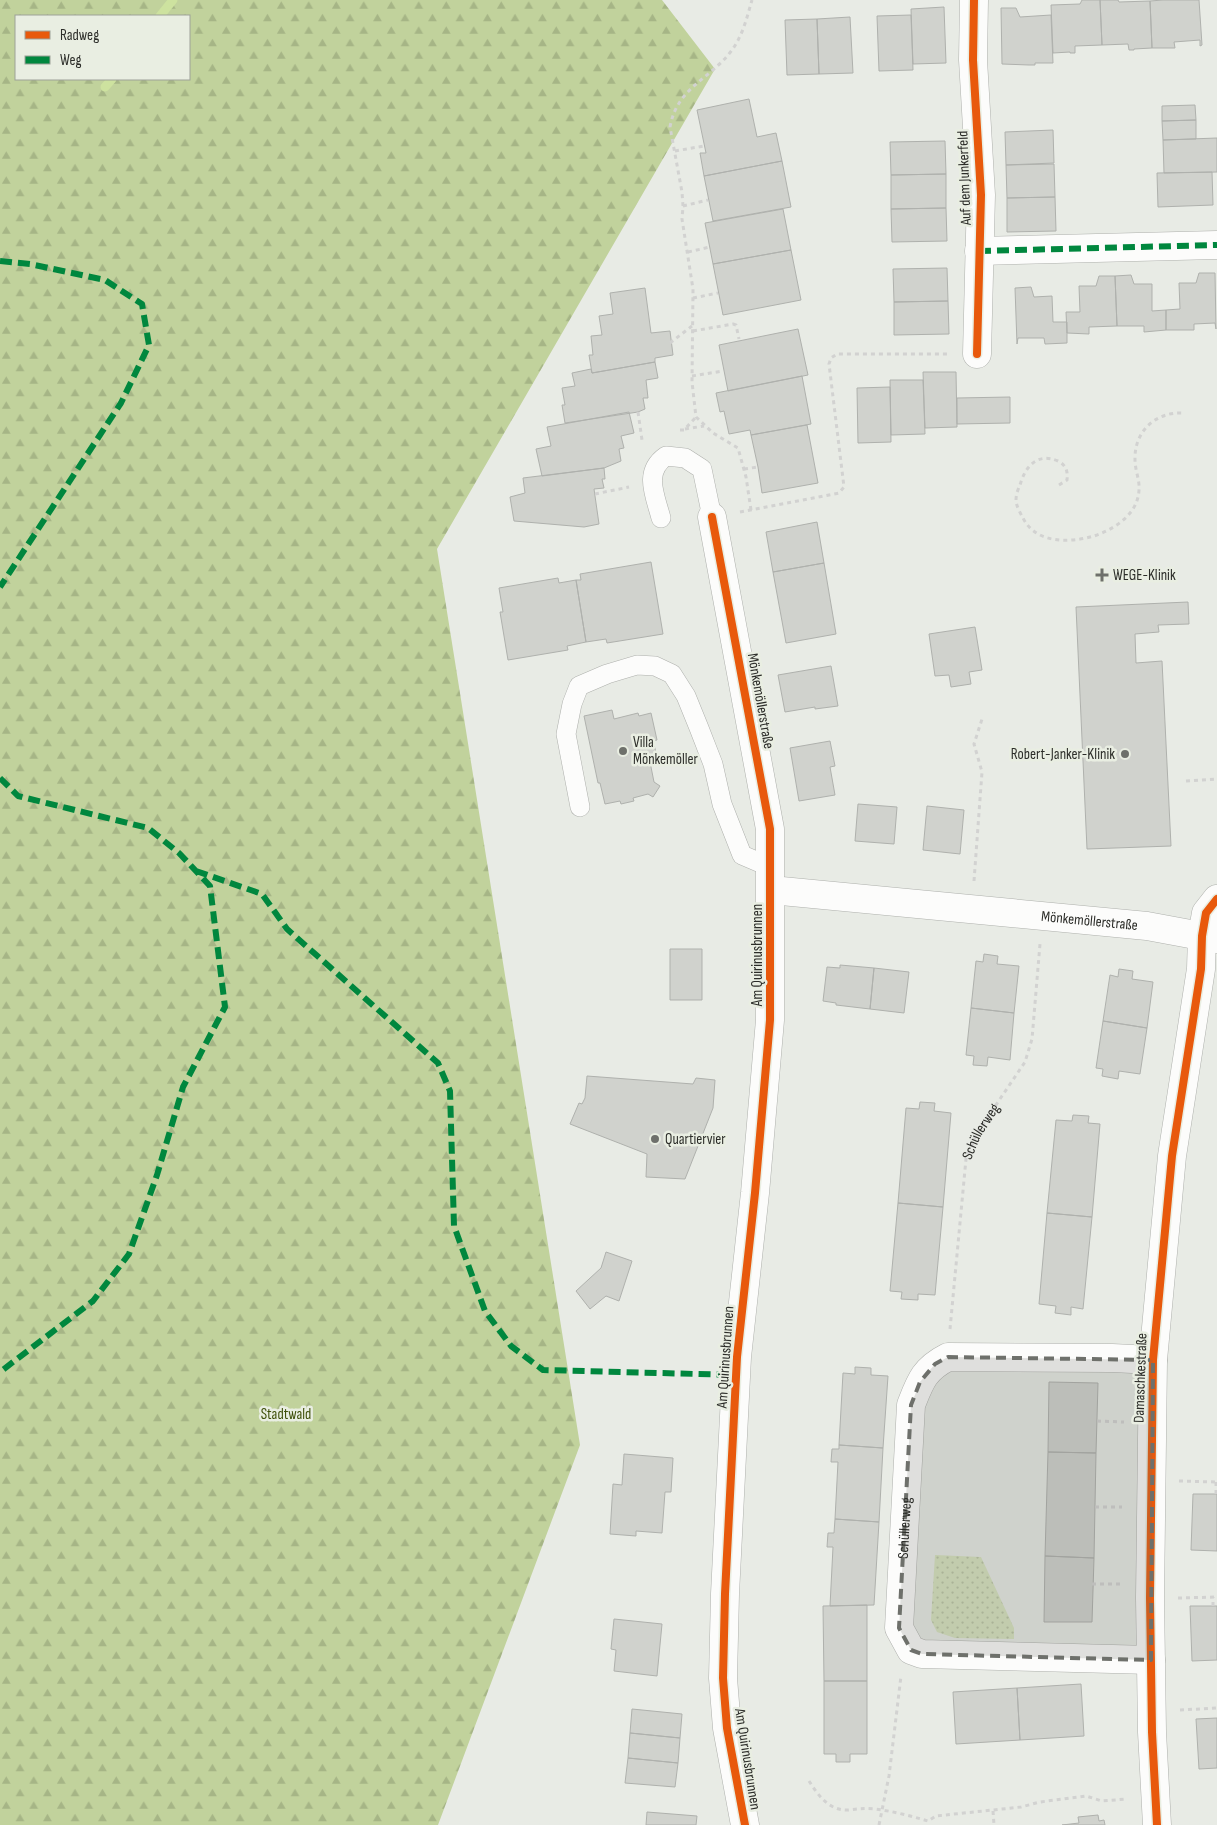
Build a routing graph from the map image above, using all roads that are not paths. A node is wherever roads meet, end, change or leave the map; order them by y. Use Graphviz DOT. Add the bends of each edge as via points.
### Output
graph roads {
  1 [pos="974,0"];
  2 [pos="1217,245"];
  3 [pos="979,251"];
  4 [pos="977,354"];
  5 [pos="712,517"];
  6 [pos="661,518"];
  7 [pos="580,808"];
  8 [pos="771,879"];
  9 [pos="1217,899"];
  10 [pos="1210,937"];
  11 [pos="1153,1360"];
  12 [pos="1151,1660"];
  13 [pos="745,1825"];
  14 [pos="1157,1825"];
  1 -- 3 [label="street, Auf dem Junkerfeld" via="973,60 981,195"];
  2 -- 3 [label="street"];
  3 -- 4 [label="street, Auf dem Junkerfeld"];
  5 -- 6 [label="lane" via="702,470 685,458 666,456 652,475"];
  5 -- 8 [label="street, Mönkemöllerstraße" via="770,829"];
  7 -- 8 [label="lane" via="566,734 579,686 637,665 655,666 672,674 686,696 713,764 722,804 742,856"];
  8 -- 10 [label="street, Mönkemöllerstraße" via="970,909 1147,926"];
  8 -- 13 [label="street, Am Quirinusbrunnen" via="770,1020 736,1357 725,1594 723,1678 726,1720"];
  9 -- 10 [label="street, Damaschkestraße" via="1206,912"];
  10 -- 11 [label="street, Damaschkestraße" via="1201,969 1172,1156"];
  11 -- 12 [label="street, Damaschkestraße"];
  11 -- 12 [label="street, Schüllerweg" via="948,1357 935,1364 920,1382 911,1405 899,1628 923,1652"];
  12 -- 14 [label="street, Damaschkestraße"];
}
